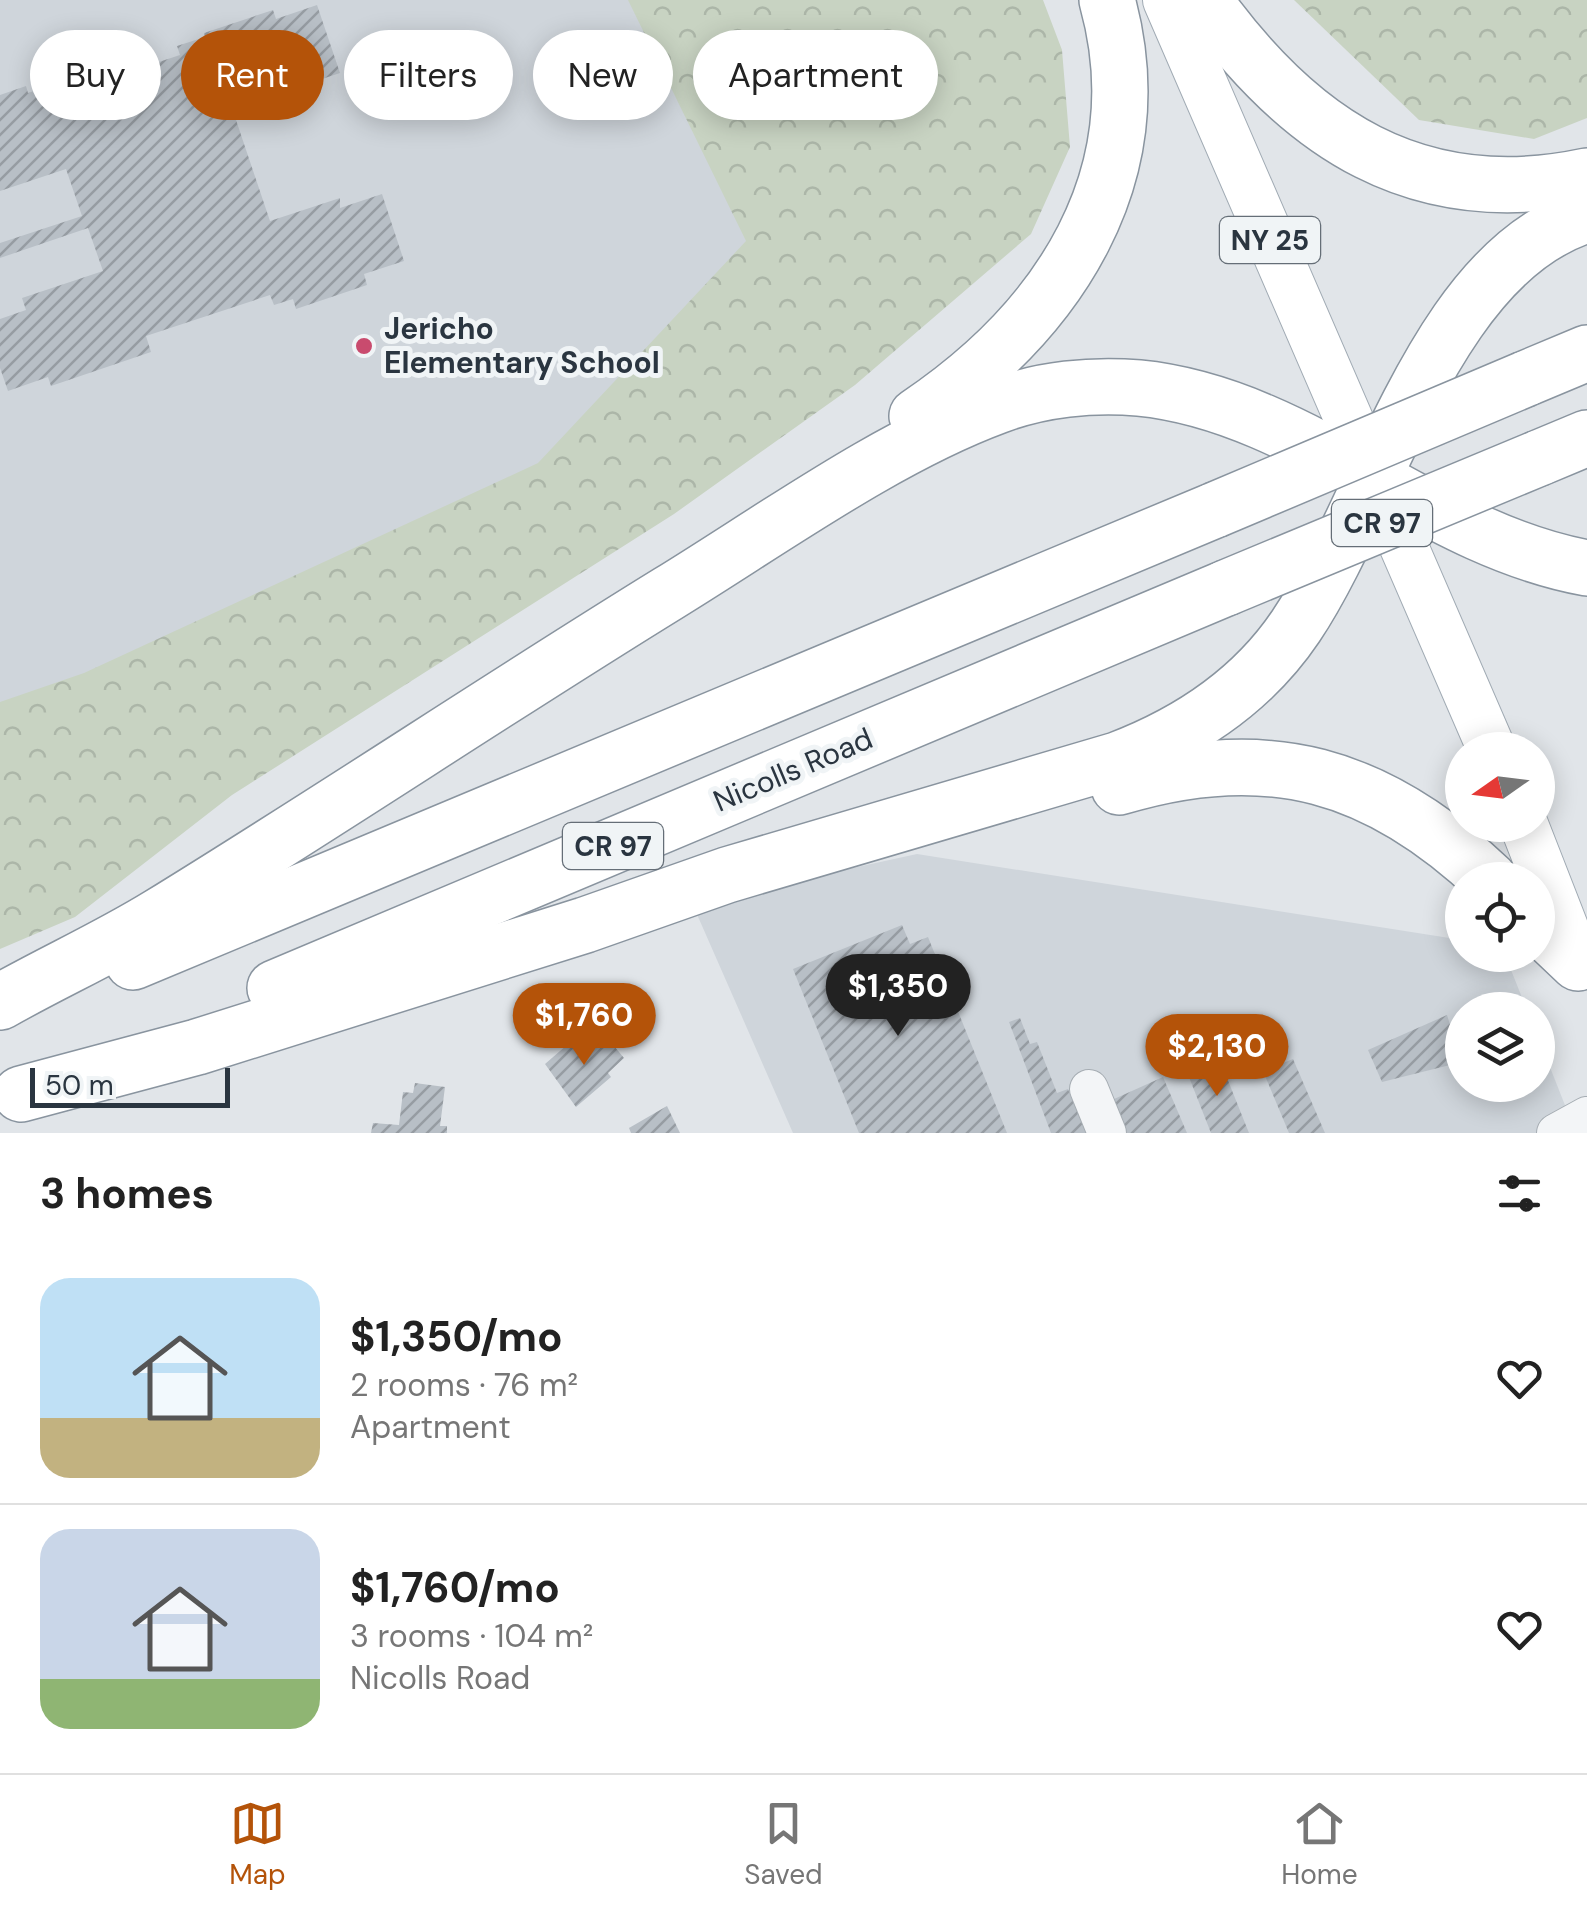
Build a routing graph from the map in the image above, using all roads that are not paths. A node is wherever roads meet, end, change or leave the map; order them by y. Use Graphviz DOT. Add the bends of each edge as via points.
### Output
graph roads {
  1 [pos="1107,0"];
  2 [pos="1167,0"];
  3 [pos="1204,0"];
  4 [pos="1587,176"];
  5 [pos="1587,215"];
  6 [pos="1587,353"];
  7 [pos="1563,448"];
  8 [pos="1375,480"];
  9 [pos="765,534"];
  10 [pos="1587,568"];
  11 [pos="1484,732"];
  12 [pos="938,813"];
  13 [pos="1531,842"];
  14 [pos="1470,862"];
  15 [pos="1555,944"];
  16 [pos="1582,975"];
  17 [pos="0,1002"];
  18 [pos="0,1018"];
  19 [pos="1090,1089"];
  20 [pos="10,1099"];
  21 [pos="1587,1116"];
  22 [pos="1106,1133"];
  23 [pos="1556,1133"];
  1 -- 9 [label="highway" via="1119,78 1116,137 1098,207 1066,273 989,361"];
  2 -- 8 [label="main road, NY 25"];
  3 -- 4 [label="highway" via="1290,102 1360,150 1419,173 1480,185"];
  5 -- 8 [label="highway" via="1525,249 1461,313"];
  6 -- 18 [label="highway, CR 97, bridge"];
  7 -- 20 [label="highway, Nicolls Road / CR 97, bridge"];
  8 -- 9 [label="highway" via="1254,418 1193,397 1131,388 1064,390 964,419"];
  8 -- 10 [label="highway" via="1496,541"];
  8 -- 11 [label="main road, NY 25"];
  8 -- 12 [label="highway" via="1297,625 1237,692 1146,749"];
  9 -- 17 [label="highway" via="158,916"];
  12 -- 14 [label="highway" via="1092,796 1217,766 1281,768 1349,785 1395,806"];
  12 -- 20 [label="highway" via="196,1047"];
  13 -- 16 [label="main road"];
  15 -- 16 [label="highway"];
  19 -- 22 [label="street"];
  21 -- 23 [label="street"];
}
